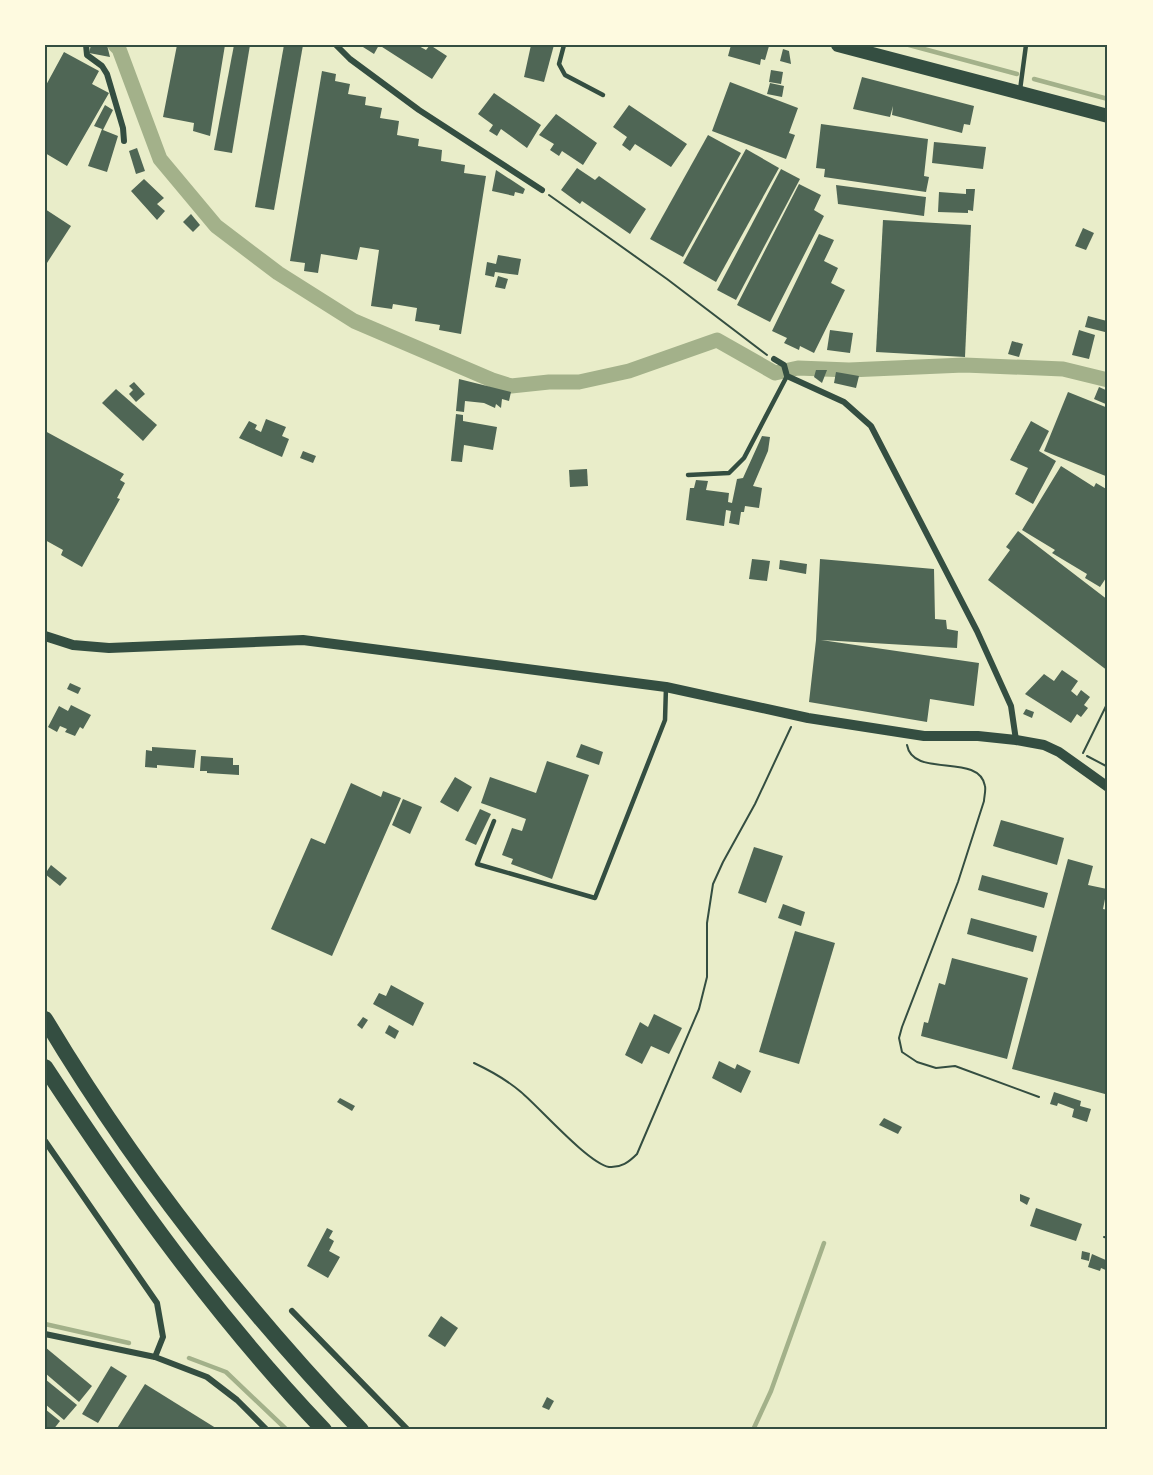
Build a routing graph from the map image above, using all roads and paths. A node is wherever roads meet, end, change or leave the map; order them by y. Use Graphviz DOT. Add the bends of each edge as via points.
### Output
graph roads {
  1 [pos="86,45"];
  2 [pos="336,45"];
  3 [pos="564,45"];
  4 [pos="838,45"];
  5 [pos="1026,45"];
  6 [pos="1020,93"];
  7 [pos="603,95"];
  8 [pos="1108,116"];
  9 [pos="124,141"];
  10 [pos="542,190"];
  11 [pos="774,359"];
  12 [pos="787,375"];
  13 [pos="688,475"];
  14 [pos="45,636"];
  15 [pos="666,687"];
  16 [pos="1108,702"];
  17 [pos="796,716"];
  18 [pos="909,734"];
  19 [pos="1016,740"];
  20 [pos="1076,763"];
  21 [pos="1108,787"];
  22 [pos="494,821"];
  23 [pos="45,1018"];
  24 [pos="474,1063"];
  25 [pos="45,1067"];
  26 [pos="1039,1097"];
  27 [pos="45,1141"];
  28 [pos="1104,1237"];
  29 [pos="1108,1238"];
  30 [pos="292,1311"];
  31 [pos="45,1334"];
  32 [pos="155,1357"];
  33 [pos="267,1430"];
  34 [pos="324,1430"];
  35 [pos="361,1430"];
  36 [pos="408,1430"];
  1 -- 9 [label="street" via="87,55 107,74"];
  2 -- 10 [label="street" via="419,110"];
  3 -- 7 [label="lane" via="559,64 565,75"];
  4 -- 6 [label="main road"];
  5 -- 6 [label="lane"];
  6 -- 8 [label="main road"];
  10 -- 11 [label="path"];
  11 -- 12 [label="street" via="784,365"];
  12 -- 13 [label="lane" via="744,458 729,473"];
  12 -- 19 [label="street" via="844,402 871,426 977,631 1011,706"];
  14 -- 15 [label="street" via="73,645 109,648 303,640"];
  15 -- 17 [label="street"];
  15 -- 22 [label="lane" via="665,720 595,898 477,864"];
  16 -- 20 [label="path"];
  17 -- 18 [label="street"];
  17 -- 24 [label="path" via="713,884 707,923 706,977 699,1009 637,1154 621,1166 602,1164 520,1091"];
  18 -- 19 [label="street"];
  18 -- 26 [label="path" via="907,746 913,758 972,771 981,776 985,787 958,882 902,1027 902,1052 917,1062 936,1068 955,1066"];
  19 -- 20 [label="street" via="1044,745"];
  20 -- 21 [label="street"];
  23 -- 35 [label="highway" via="123,1140 220,1272"];
  25 -- 34 [label="highway" via="103,1156 193,1276 250,1348"];
  27 -- 32 [label="street" via="158,1303 163,1337"];
  28 -- 29 [label="path"];
  30 -- 36 [label="street"];
  31 -- 32 [label="street"];
  32 -- 33 [label="street" via="207,1377"];
}
